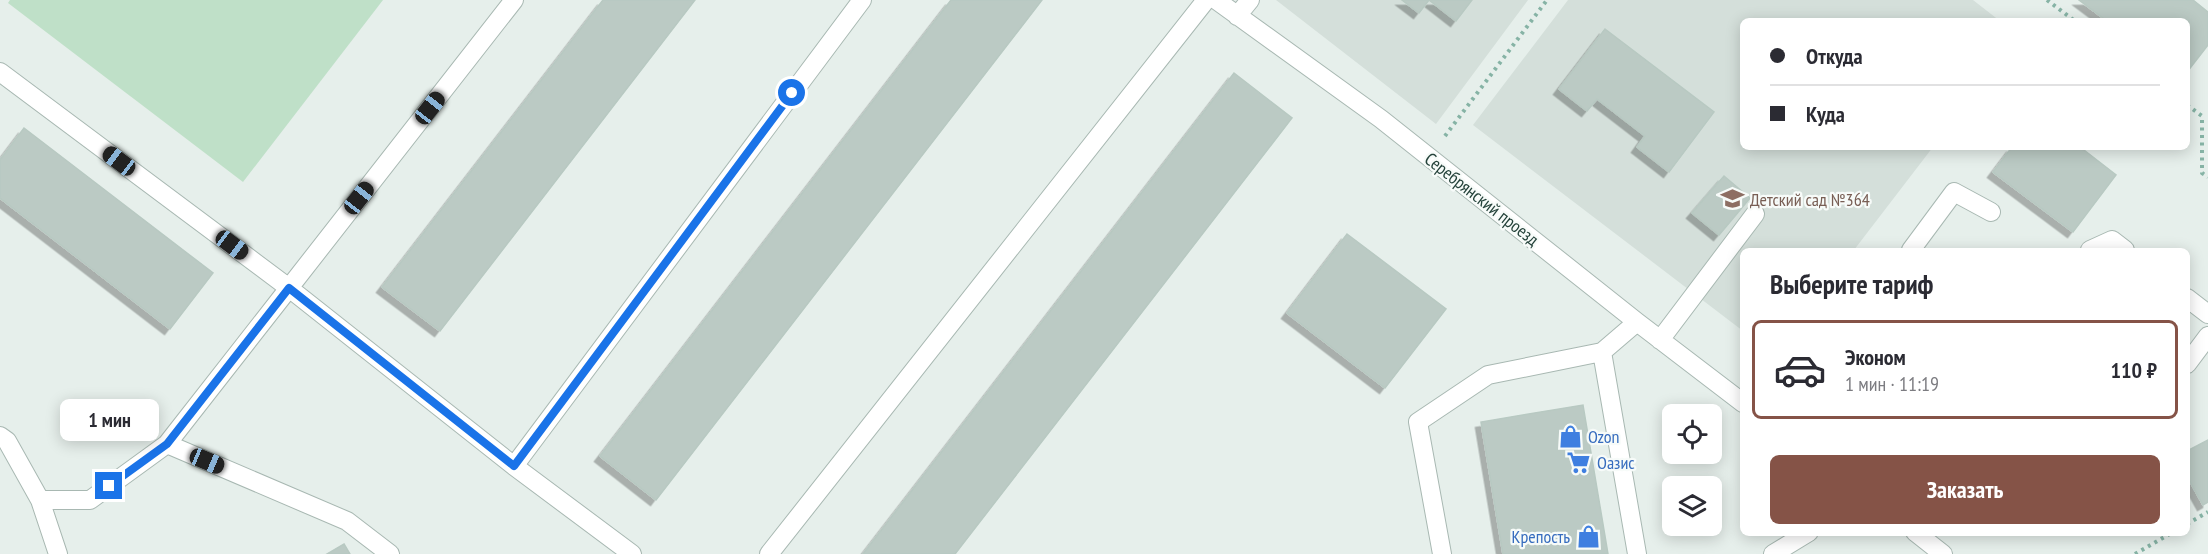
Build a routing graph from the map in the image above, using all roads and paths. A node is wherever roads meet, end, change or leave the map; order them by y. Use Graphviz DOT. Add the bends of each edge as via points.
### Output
graph roads {
  1 [pos="514,0"];
  2 [pos="862,0"];
  3 [pos="1206,0"];
  4 [pos="1216,0"];
  5 [pos="1250,0"];
  6 [pos="1548,0"];
  7 [pos="2047,0"];
  8 [pos="1237,16"];
  9 [pos="2071,18"];
  10 [pos="2,77"];
  11 [pos="2190,107"];
  12 [pos="1443,139"];
  13 [pos="2208,177"];
  14 [pos="1991,212"];
  15 [pos="1755,214"];
  16 [pos="1912,248"];
  17 [pos="2094,248"];
  18 [pos="2122,248"];
  19 [pos="289,288"];
  20 [pos="2190,300"];
  21 [pos="2208,314"];
  22 [pos="1637,322"];
  23 [pos="2208,336"];
  24 [pos="1660,340"];
  25 [pos="1602,352"];
  26 [pos="2190,360"];
  27 [pos="1740,401"];
  28 [pos="2,443"];
  29 [pos="167,444"];
  30 [pos="514,466"];
  31 [pos="40,500"];
  32 [pos="2208,512"];
  33 [pos="2190,522"];
  34 [pos="1802,536"];
  35 [pos="1920,536"];
  36 [pos="2166,536"];
  37 [pos="58,554"];
  38 [pos="390,554"];
  39 [pos="632,554"];
  40 [pos="769,554"];
  41 [pos="1442,554"];
  42 [pos="1637,554"];
  43 [pos="1773,554"];
  44 [pos="1943,554"];
  45 [pos="2135,554"];
  1 -- 19 [label="street"];
  2 -- 30 [label="street"];
  3 -- 40 [label="street"];
  4 -- 8 [label="street, Серебрянский проезд"];
  5 -- 8 [label="street"];
  6 -- 12 [label="path"];
  7 -- 9 [label="path"];
  8 -- 22 [label="street, Серебрянский проезд" via="1381,119"];
  10 -- 19 [label="street"];
  11 -- 13 [label="path" via="2202,116 2202,173"];
  14 -- 16 [label="street" via="1954,192"];
  15 -- 24 [label="street"];
  17 -- 18 [label="street" via="2112,240"];
  19 -- 29 [label="street"];
  19 -- 30 [label="street"];
  20 -- 21 [label="street"];
  22 -- 24 [label="street, Серебрянский проезд"];
  22 -- 25 [label="street"];
  23 -- 26 [label="street"];
  24 -- 27 [label="street, Серебрянский проезд"];
  25 -- 41 [label="street" via="1488,375 1418,422"];
  25 -- 42 [label="street"];
  28 -- 31 [label="street"];
  29 -- 31 [label="street" via="90,500"];
  29 -- 38 [label="street" via="347,521"];
  30 -- 39 [label="street"];
  31 -- 37 [label="street"];
  32 -- 33 [label="path"];
  34 -- 43 [label="street"];
  35 -- 44 [label="street"];
  36 -- 45 [label="path"];
}
